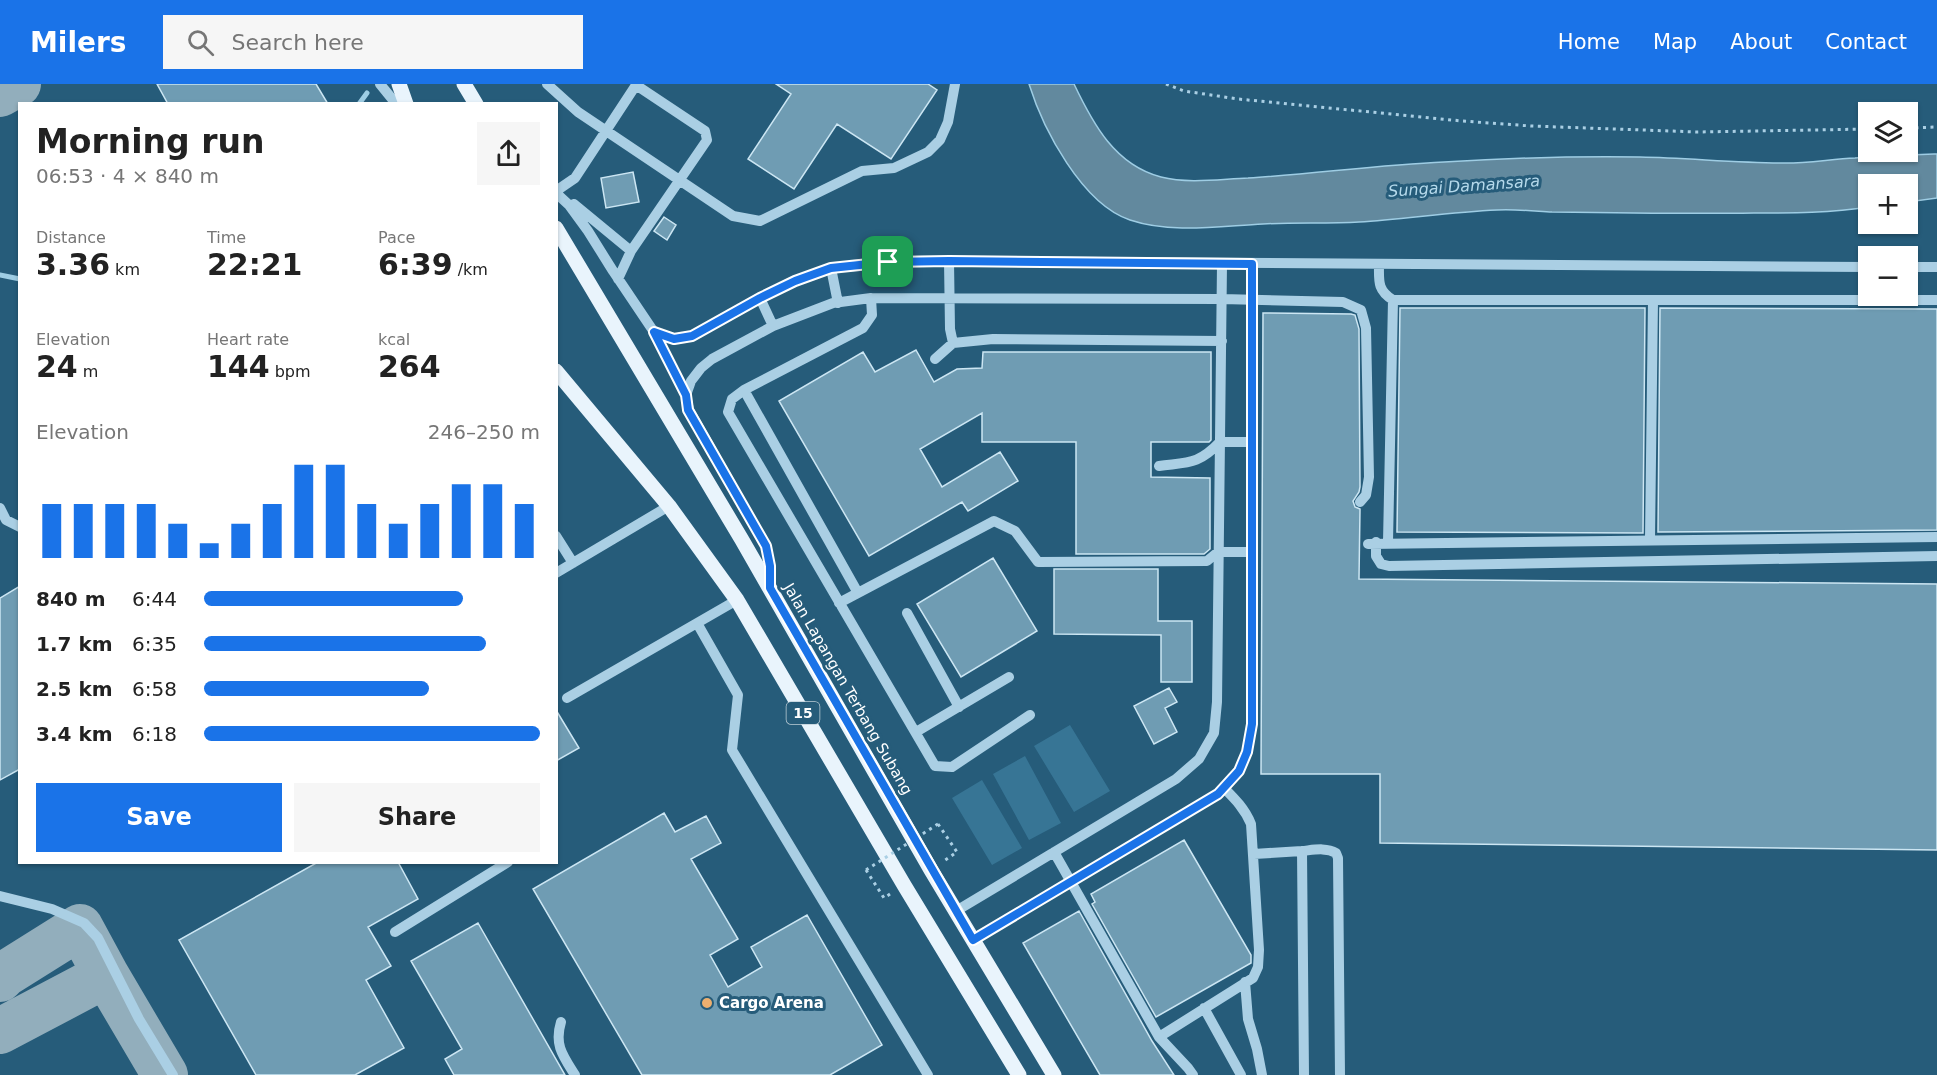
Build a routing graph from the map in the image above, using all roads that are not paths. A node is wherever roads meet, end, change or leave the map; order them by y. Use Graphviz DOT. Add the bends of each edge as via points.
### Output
graph roads {
  1 [pos="380,84"];
  2 [pos="399,84"];
  3 [pos="464,84"];
  4 [pos="547,84"];
  5 [pos="635,84"];
  6 [pos="956,84"];
  7 [pos="401,102"];
  8 [pos="405,102"];
  9 [pos="475,102"];
  10 [pos="604,130"];
  11 [pos="680,180"];
  12 [pos="558,191"];
  13 [pos="558,231"];
  14 [pos="631,251"];
  15 [pos="949,261"];
  16 [pos="1222,264"];
  17 [pos="1252,264"];
  18 [pos="1379,264"];
  19 [pos="1858,267"];
  20 [pos="1918,267"];
  21 [pos="1937,267"];
  22 [pos="831,268"];
  23 [pos="618,279"];
  24 [pos="760,298"];
  25 [pos="871,298"];
  26 [pos="950,298"];
  27 [pos="1221,299"];
  28 [pos="1393,300"];
  29 [pos="1653,300"];
  30 [pos="1937,300"];
  31 [pos="1252,301"];
  32 [pos="838,303"];
  33 [pos="773,326"];
  34 [pos="654,332"];
  35 [pos="1221,340"];
  36 [pos="953,343"];
  37 [pos="935,359"];
  38 [pos="558,373"];
  39 [pos="744,390"];
  40 [pos="686,395"];
  41 [pos="1220,442"];
  42 [pos="1252,442"];
  43 [pos="1159,466"];
  44 [pos="1360,502"];
  45 [pos="669,506"];
  46 [pos="0,508"];
  47 [pos="18,526"];
  48 [pos="1937,537"];
  49 [pos="558,539"];
  50 [pos="1650,539"];
  51 [pos="1377,543"];
  52 [pos="1218,552"];
  53 [pos="1251,552"];
  54 [pos="1937,556"];
  55 [pos="573,563"];
  56 [pos="558,572"];
  57 [pos="770,588"];
  58 [pos="858,593"];
  59 [pos="737,600"];
  60 [pos="839,603"];
  61 [pos="907,612"];
  62 [pos="697,623"];
  63 [pos="1009,677"];
  64 [pos="567,698"];
  65 [pos="959,707"];
  66 [pos="1030,715"];
  67 [pos="916,732"];
  68 [pos="1224,788"];
  69 [pos="1302,851"];
  70 [pos="1054,852"];
  71 [pos="1254,854"];
  72 [pos="505,864"];
  73 [pos="1070,882"];
  74 [pos="0,896"];
  75 [pos="956,911"];
  76 [pos="395,932"];
  77 [pos="973,940"];
  78 [pos="1245,982"];
  79 [pos="1204,1008"];
  80 [pos="561,1022"];
  81 [pos="1159,1037"];
  82 [pos="173,1075"];
  83 [pos="575,1075"];
  84 [pos="928,1075"];
  85 [pos="1019,1075"];
  86 [pos="1054,1075"];
  87 [pos="1193,1075"];
  88 [pos="1241,1075"];
  89 [pos="1262,1075"];
  90 [pos="1304,1075"];
  91 [pos="1340,1075"];
  1 -- 7 [label="street"];
  2 -- 8 [label="main road"];
  3 -- 9 [label="main road"];
  4 -- 10 [label="street"];
  5 -- 10 [label="street"];
  5 -- 11 [label="street" via="705,131 707,140"];
  6 -- 11 [label="street" via="948,122 940,140 928,152 894,168 862,171 760,221 733,216"];
  10 -- 11 [label="street"];
  10 -- 12 [label="street" via="574,178"];
  11 -- 14 [label="street"];
  12 -- 14 [label="street"];
  12 -- 23 [label="street"];
  13 -- 57 [label="main road, Jalan Lapangan Terbang Subang / 15"];
  14 -- 23 [label="street"];
  15 -- 16 [label="street"];
  15 -- 22 [label="street"];
  15 -- 26 [label="street"];
  16 -- 17 [label="street"];
  16 -- 27 [label="street"];
  17 -- 18 [label="street"];
  17 -- 31 [label="street"];
  18 -- 19 [label="street"];
  18 -- 28 [label="street" via="1380,285"];
  20 -- 21 [label="street"];
  22 -- 24 [label="street"];
  22 -- 32 [label="street"];
  23 -- 34 [label="street"];
  24 -- 33 [label="street"];
  24 -- 34 [label="street" via="692,336 674,339"];
  25 -- 26 [label="street"];
  25 -- 32 [label="street"];
  25 -- 39 [label="street" via="872,315 863,328"];
  26 -- 27 [label="street"];
  26 -- 36 [label="street"];
  27 -- 31 [label="street"];
  27 -- 35 [label="street"];
  28 -- 29 [label="street"];
  28 -- 51 [label="street"];
  29 -- 30 [label="street"];
  29 -- 50 [label="street"];
  31 -- 42 [label="street"];
  31 -- 44 [label="street" via="1343,302 1361,310 1366,328 1369,477 1366,495"];
  32 -- 33 [label="street"];
  33 -- 40 [label="street" via="712,359 691,381"];
  34 -- 40 [label="street"];
  35 -- 36 [label="street" via="993,339"];
  35 -- 41 [label="street"];
  36 -- 37 [label="street"];
  38 -- 45 [label="main road, 15"];
  39 -- 58 [label="street"];
  39 -- 60 [label="street" via="732,399 728,412"];
  40 -- 57 [label="street" via="688,410 766,546"];
  41 -- 42 [label="street"];
  41 -- 43 [label="street" via="1196,461"];
  41 -- 52 [label="street"];
  42 -- 53 [label="street"];
  45 -- 55 [label="street"];
  45 -- 59 [label="main road, 15"];
  46 -- 47 [label="street" via="6,520"];
  48 -- 50 [label="street"];
  49 -- 55 [label="street"];
  50 -- 51 [label="street"];
  51 -- 54 [label="street" via="1376,556 1381,564 1389,566"];
  52 -- 53 [label="street"];
  52 -- 58 [label="street" via="1207,561 1038,562 1015,531 994,521"];
  52 -- 70 [label="street" via="1214,733 1199,759 1176,779"];
  53 -- 68 [label="street" via="1252,724 1239,771"];
  55 -- 56 [label="street"];
  57 -- 75 [label="main road, Jalan Lapangan Terbang Subang / 15"];
  58 -- 60 [label="street"];
  59 -- 62 [label="street"];
  59 -- 85 [label="main road, 15"];
  60 -- 67 [label="street"];
  61 -- 65 [label="street"];
  62 -- 64 [label="street"];
  62 -- 84 [label="street" via="738,695 732,750"];
  63 -- 65 [label="street"];
  65 -- 67 [label="street"];
  66 -- 67 [label="street" via="952,767 935,766"];
  68 -- 71 [label="street" via="1247,813"];
  68 -- 73 [label="street"];
  69 -- 71 [label="street"];
  69 -- 90 [label="street"];
  69 -- 91 [label="street" via="1331,850 1338,858"];
  70 -- 73 [label="street"];
  70 -- 75 [label="street"];
  71 -- 78 [label="street" via="1259,961 1253,978"];
  72 -- 76 [label="street"];
  73 -- 77 [label="street"];
  73 -- 81 [label="street"];
  74 -- 82 [label="street" via="84,922 98,938"];
  75 -- 77 [label="main road, Jalan Lapangan Terbang Subang / 15"];
  77 -- 86 [label="main road, Jalan Lapangan Terbang Subang / 15"];
  78 -- 79 [label="street"];
  78 -- 89 [label="street" via="1248,1019"];
  79 -- 81 [label="street"];
  79 -- 88 [label="street"];
  80 -- 83 [label="street" via="559,1046"];
  81 -- 87 [label="street"];
}
